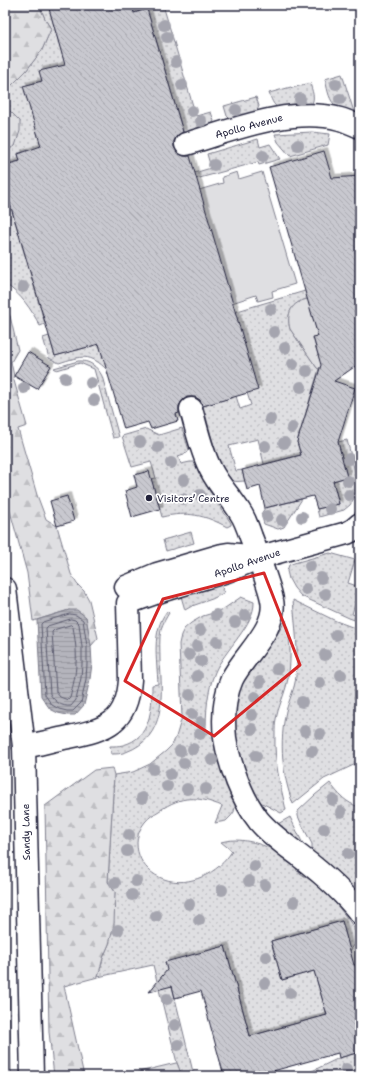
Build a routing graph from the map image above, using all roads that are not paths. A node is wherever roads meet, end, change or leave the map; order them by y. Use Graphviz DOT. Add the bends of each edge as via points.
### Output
graph roads {
  1 [pos="360,127"];
  2 [pos="186,144"];
  3 [pos="191,409"];
  4 [pos="360,524"];
  5 [pos="260,557"];
  6 [pos="5,589"];
  7 [pos="24,747"];
  8 [pos="360,913"];
  9 [pos="32,1076"];
  1 -- 2 [label="main road, Apollo Avenue" via="323,116 286,116"];
  3 -- 5 [label="main road" via="210,468 240,512"];
  4 -- 5 [label="main road, Apollo Avenue" via="347,533"];
  5 -- 7 [label="main road, Apollo Avenue" via="227,571 164,590 129,597 129,692 117,718 104,728 90,733"];
  5 -- 8 [label="main road" via="272,599 273,612 264,631 232,678 226,698 226,744 235,776 259,821 331,881"];
  6 -- 7 [label="main road, Sandy Lane"];
  7 -- 9 [label="main road, Sandy Lane"];
}
